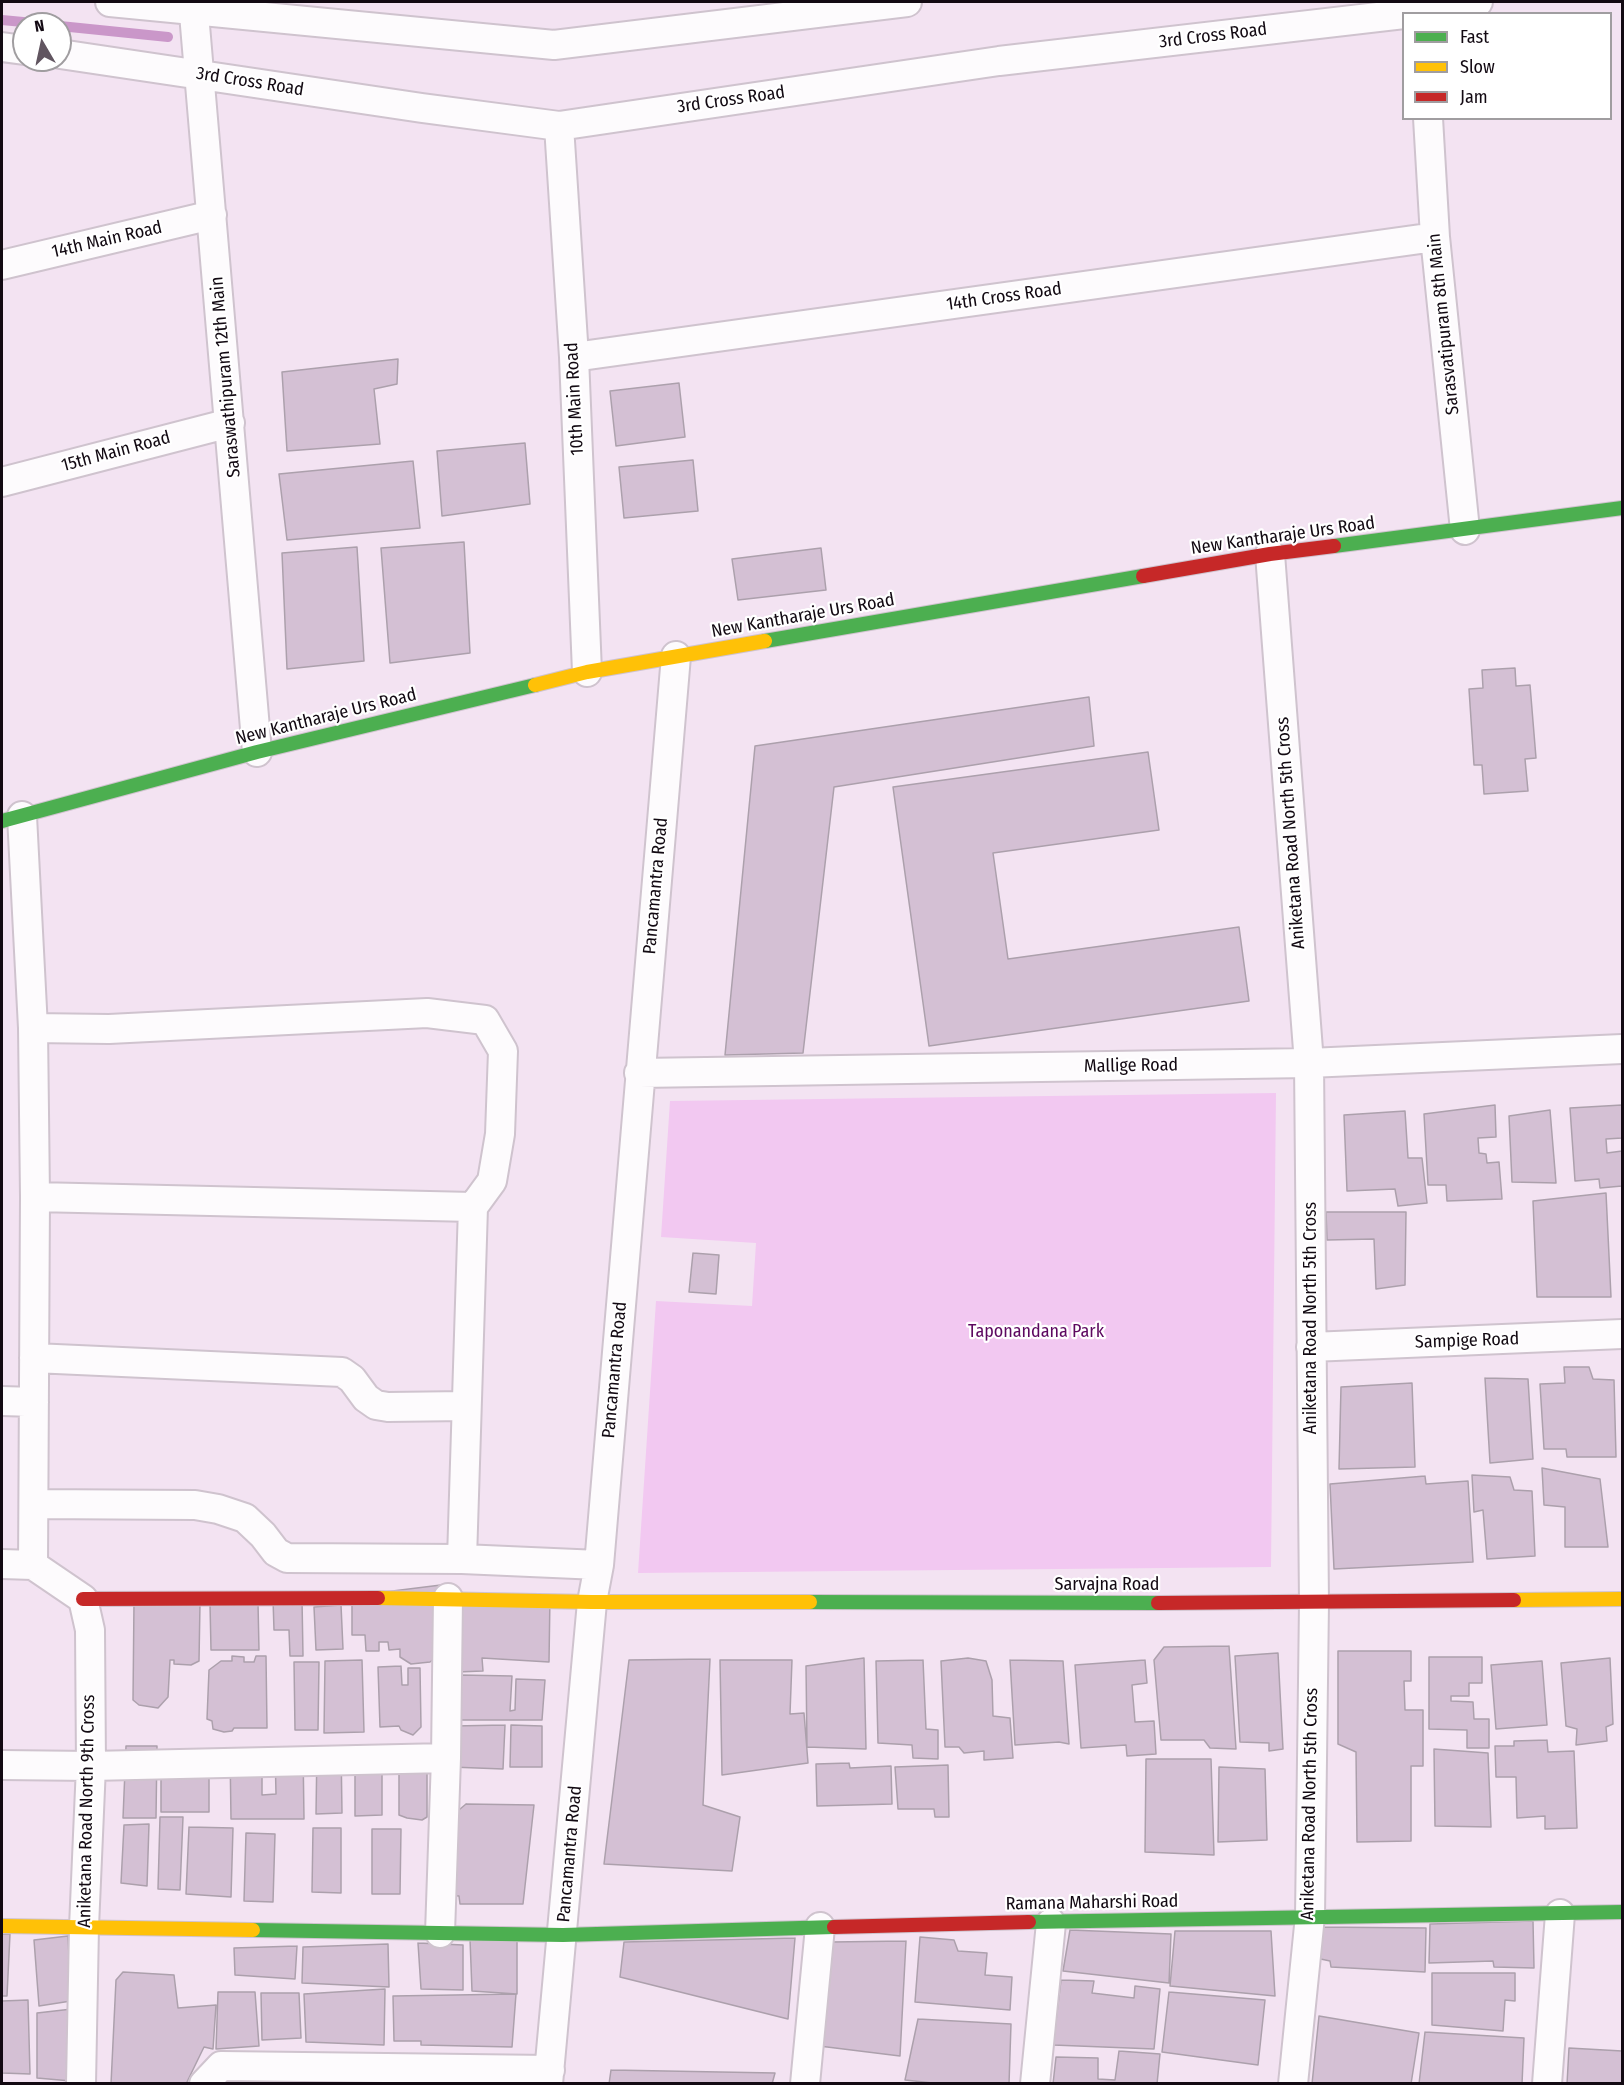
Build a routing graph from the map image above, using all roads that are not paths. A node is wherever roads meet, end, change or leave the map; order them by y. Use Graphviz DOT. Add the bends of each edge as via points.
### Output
graph roads {
  1 [pos="110,2"];
  2 [pos="907,2"];
  3 [pos="1478,2"];
  4 [pos="874,3"];
  5 [pos="193,6"];
  6 [pos="1414,11"];
  7 [pos="1402,12"];
  8 [pos="72,56"];
  9 [pos="198,75"];
  10 [pos="1428,120"];
  11 [pos="559,126"];
  12 [pos="212,215"];
  13 [pos="1435,237"];
  14 [pos="2,265"];
  15 [pos="574,357"];
  16 [pos="230,423"];
  17 [pos="2,482"];
  18 [pos="1623,508"];
  19 [pos="1465,530"];
  20 [pos="1270,554"];
  21 [pos="676,656"];
  22 [pos="587,672"];
  23 [pos="257,752"];
  24 [pos="12,819"];
  25 [pos="33,1028"];
  26 [pos="1623,1049"];
  27 [pos="1309,1063"];
  28 [pos="639,1073"];
  29 [pos="35,1197"];
  30 [pos="473,1208"];
  31 [pos="1623,1334"];
  32 [pos="1311,1347"];
  33 [pos="34,1358"];
  34 [pos="2,1401"];
  35 [pos="34,1402"];
  36 [pos="465,1406"];
  37 [pos="34,1504"];
  38 [pos="462,1559"];
  39 [pos="2,1564"];
  40 [pos="33,1565"];
  41 [pos="599,1565"];
  42 [pos="448,1598"];
  43 [pos="83,1599"];
  44 [pos="1623,1599"];
  45 [pos="592,1602"];
  46 [pos="1314,1604"];
  47 [pos="446,1758"];
  48 [pos="2,1765"];
  49 [pos="91,1766"];
  50 [pos="1623,1912"];
  51 [pos="1560,1914"];
  52 [pos="1310,1916"];
  53 [pos="1051,1923"];
  54 [pos="2,1926"];
  55 [pos="84,1927"];
  56 [pos="820,1927"];
  57 [pos="440,1933"];
  58 [pos="563,1935"];
  59 [pos="549,2077"];
  60 [pos="81,2084"];
  61 [pos="204,2084"];
  62 [pos="805,2084"];
  63 [pos="1035,2084"];
  64 [pos="1293,2084"];
  65 [pos="1547,2084"];
  1 -- 5 [label="street"];
  2 -- 4 [label="street"];
  3 -- 6 [label="street, 3rd Cross Road"];
  4 -- 5 [label="street" via="554,45"];
  5 -- 9 [label="street, Saraswathipuram 12th Main"];
  7 -- 11 [label="street, 3rd Cross Road" via="999,61"];
  8 -- 9 [label="street, 3rd Cross Road"];
  9 -- 11 [label="street, 3rd Cross Road"];
  9 -- 12 [label="street, Saraswathipuram 12th Main"];
  10 -- 13 [label="street, Sarasvatipuram 8th Main"];
  11 -- 15 [label="street, 10th Main Road"];
  12 -- 14 [label="street, 14th Main Road"];
  12 -- 16 [label="street, Saraswathipuram 12th Main"];
  13 -- 15 [label="street, 14th Cross Road"];
  13 -- 19 [label="street, Sarasvatipuram 8th Main"];
  15 -- 22 [label="street, 10th Main Road"];
  16 -- 17 [label="street, 15th Main Road"];
  16 -- 23 [label="street, Saraswathipuram 12th Main"];
  18 -- 19 [label="street, New Kantharaje Urs Road"];
  19 -- 20 [label="street, New Kantharaje Urs Road"];
  20 -- 21 [label="street, New Kantharaje Urs Road"];
  20 -- 27 [label="street, Aniketana Road North 5th Cross"];
  21 -- 22 [label="street, New Kantharaje Urs Road"];
  21 -- 28 [label="street, Pancamantra Road"];
  22 -- 23 [label="street, New Kantharaje Urs Road"];
  23 -- 24 [label="street, New Kantharaje Urs Road"];
  24 -- 25 [label="street"];
  25 -- 29 [label="street"];
  25 -- 30 [label="street" via="109,1029 427,1013 485,1020 503,1051 500,1134 492,1181"];
  26 -- 27 [label="street, Mallige Road"];
  27 -- 28 [label="street, Mallige Road"];
  27 -- 32 [label="street, Aniketana Road North 5th Cross"];
  28 -- 41 [label="street, Pancamantra Road"];
  29 -- 30 [label="street"];
  29 -- 33 [label="street"];
  30 -- 36 [label="street"];
  31 -- 32 [label="street, Sampige Road"];
  32 -- 46 [label="street, Aniketana Road North 5th Cross"];
  33 -- 35 [label="street"];
  33 -- 36 [label="street" via="342,1372 376,1405"];
  34 -- 35 [label="street"];
  35 -- 37 [label="street"];
  36 -- 38 [label="street"];
  37 -- 38 [label="street" via="195,1505 218,1509 245,1518 276,1552 287,1558"];
  37 -- 40 [label="street"];
  38 -- 41 [label="street"];
  39 -- 40 [label="street"];
  40 -- 43 [label="street"];
  41 -- 45 [label="street, Pancamantra Road"];
  42 -- 43 [label="street, Sarvajna Road"];
  42 -- 45 [label="street, Sarvajna Road"];
  42 -- 47 [label="street"];
  43 -- 49 [label="street, Aniketana Road North 9th Cross" via="90,1630"];
  44 -- 46 [label="street, Sarvajna Road"];
  45 -- 46 [label="street, Sarvajna Road"];
  45 -- 58 [label="street, Pancamantra Road"];
  46 -- 52 [label="street, Aniketana Road North 5th Cross"];
  47 -- 49 [label="street"];
  47 -- 57 [label="street"];
  48 -- 49 [label="street"];
  49 -- 55 [label="street, Aniketana Road North 9th Cross"];
  50 -- 51 [label="street, Ramana Maharshi Road"];
  51 -- 52 [label="street, Ramana Maharshi Road"];
  51 -- 65 [label="street"];
  52 -- 53 [label="street, Ramana Maharshi Road"];
  52 -- 64 [label="street, Aniketana Road North 5th Cross"];
  53 -- 56 [label="street, Ramana Maharshi Road"];
  53 -- 63 [label="street"];
  54 -- 55 [label="street, Ramana Maharshi Road"];
  55 -- 57 [label="street, Ramana Maharshi Road"];
  55 -- 60 [label="street, Aniketana Road North 9th Cross"];
  56 -- 58 [label="street, Ramana Maharshi Road"];
  56 -- 62 [label="street"];
  57 -- 58 [label="street, Ramana Maharshi Road"];
  58 -- 59 [label="street, Pancamantra Road"];
  59 -- 61 [label="street" via="222,2066"];
}
